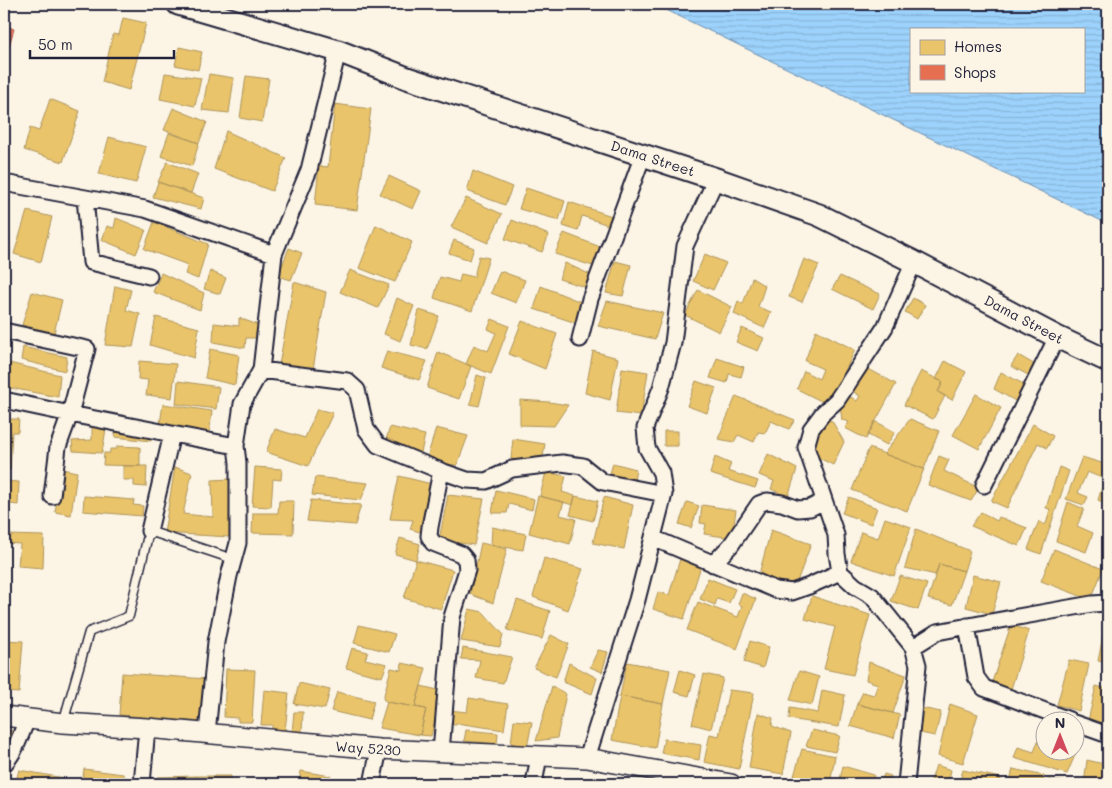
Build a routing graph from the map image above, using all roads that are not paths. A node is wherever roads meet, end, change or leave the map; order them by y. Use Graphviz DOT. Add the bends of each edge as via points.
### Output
graph roads {
  1 [pos="178,4"];
  2 [pos="338,52"];
  3 [pos="643,155"];
  4 [pos="716,179"];
  5 [pos="4,183"];
  6 [pos="84,198"];
  7 [pos="274,254"];
  8 [pos="914,262"];
  9 [pos="149,276"];
  10 [pos="4,331"];
  11 [pos="1057,337"];
  12 [pos="580,339"];
  13 [pos="1108,361"];
  14 [pos="261,370"];
  15 [pos="4,400"];
  16 [pos="70,414"];
  17 [pos="172,434"];
  18 [pos="236,446"];
  19 [pos="441,471"];
  20 [pos="984,485"];
  21 [pos="664,494"];
  22 [pos="52,496"];
  23 [pos="824,501"];
  24 [pos="149,531"];
  25 [pos="652,538"];
  26 [pos="233,559"];
  27 [pos="713,564"];
  28 [pos="840,572"];
  29 [pos="1108,603"];
  30 [pos="967,626"];
  31 [pos="913,646"];
  32 [pos="1042,710"];
  33 [pos="4,716"];
  34 [pos="26,719"];
  35 [pos="63,723"];
  36 [pos="1084,727"];
  37 [pos="147,728"];
  38 [pos="207,734"];
  39 [pos="1108,735"];
  40 [pos="379,750"];
  41 [pos="440,752"];
  42 [pos="540,756"];
  43 [pos="587,758"];
  44 [pos="4,764"];
  45 [pos="142,784"];
  46 [pos="372,784"];
  47 [pos="534,784"];
  48 [pos="732,784"];
  49 [pos="906,784"];
  1 -- 2 [label="main road, Dama Street"];
  2 -- 3 [label="main road, Dama Street" via="407,78"];
  2 -- 7 [label="street" via="309,170"];
  3 -- 4 [label="main road, Dama Street"];
  3 -- 12 [label="street" via="590,299"];
  4 -- 8 [label="main road, Dama Street" via="820,215"];
  4 -- 21 [label="street" via="685,246 674,343 646,428 647,448 661,473"];
  5 -- 6 [label="street"];
  6 -- 7 [label="street" via="146,209"];
  6 -- 9 [label="street" via="91,262"];
  7 -- 14 [label="street"];
  8 -- 11 [label="main road, Dama Street"];
  8 -- 23 [label="street" via="885,327 837,400 811,429 806,447"];
  10 -- 16 [label="street" via="87,349"];
  11 -- 13 [label="main road, Dama Street"];
  11 -- 20 [label="street"];
  14 -- 18 [label="street" via="242,404"];
  14 -- 19 [label="street" via="348,382 358,390 366,429 378,445"];
  15 -- 16 [label="street"];
  16 -- 17 [label="street"];
  16 -- 22 [label="street" via="58,447"];
  17 -- 18 [label="street"];
  17 -- 24 [label="street"];
  18 -- 26 [label="street" via="238,543"];
  19 -- 21 [label="street" via="467,480 486,481 512,469 562,463 583,466 603,482"];
  19 -- 41 [label="street" via="429,536 434,543 461,554 466,560 467,570 452,617"];
  21 -- 25 [label="street"];
  23 -- 27 [label="street" via="804,509 767,501 759,504 731,545"];
  23 -- 28 [label="street" via="836,535"];
  24 -- 26 [label="lane"];
  24 -- 35 [label="lane" via="129,616 89,632"];
  25 -- 27 [label="street"];
  25 -- 43 [label="street" via="637,600"];
  26 -- 38 [label="street" via="216,642"];
  27 -- 28 [label="street" via="776,590 792,592"];
  28 -- 31 [label="street" via="872,596"];
  29 -- 30 [label="street"];
  30 -- 31 [label="street" via="937,632"];
  30 -- 32 [label="street" via="976,676 984,688"];
  31 -- 49 [label="street" via="918,665"];
  33 -- 34 [label="street, Way 5230"];
  34 -- 35 [label="street, Way 5230"];
  34 -- 44 [label="street" via="13,752"];
  35 -- 37 [label="street, Way 5230"];
  36 -- 39 [label="street"];
  37 -- 38 [label="street, Way 5230"];
  37 -- 45 [label="street"];
  38 -- 40 [label="street, Way 5230"];
  40 -- 41 [label="street, Way 5230"];
  40 -- 46 [label="street"];
  41 -- 42 [label="street, Way 5230"];
  42 -- 43 [label="street, Way 5230"];
  42 -- 47 [label="street"];
  43 -- 48 [label="street, Way 5230"];
}
